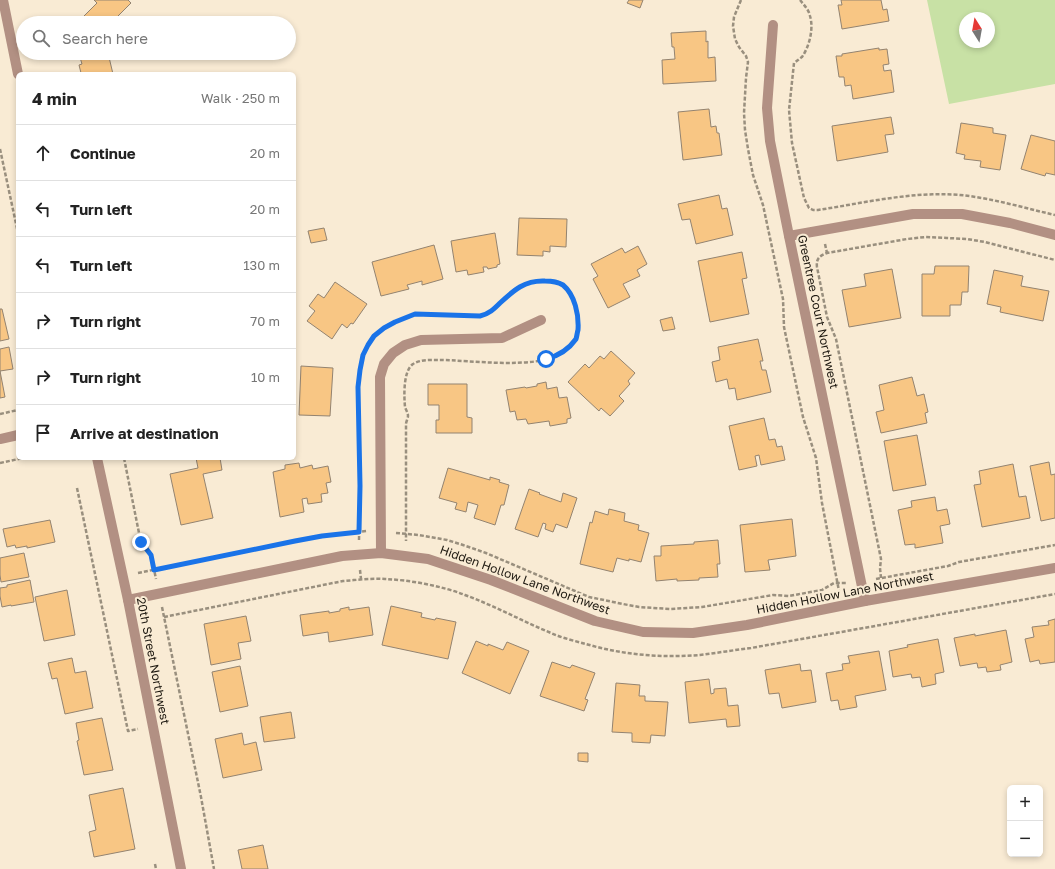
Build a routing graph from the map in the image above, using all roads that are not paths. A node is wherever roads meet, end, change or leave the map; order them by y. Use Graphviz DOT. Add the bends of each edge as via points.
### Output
graph roads {
  1 [pos="3,0"];
  2 [pos="773,25"];
  3 [pos="18,72"];
  4 [pos="1055,235"];
  5 [pos="789,236"];
  6 [pos="541,320"];
  7 [pos="16,436"];
  8 [pos="0,439"];
  9 [pos="97,460"];
  10 [pos="380,553"];
  11 [pos="1055,568"];
  12 [pos="128,600"];
  13 [pos="865,601"];
  14 [pos="181,869"];
  1 -- 3 [label="street"];
  2 -- 5 [label="street, Greentree Court Northwest" via="767,108 770,141"];
  4 -- 5 [label="street" via="962,214 913,214"];
  5 -- 13 [label="street, Greentree Court Northwest"];
  6 -- 10 [label="street" via="502,338 421,340 392,353 384,364 380,377"];
  7 -- 8 [label="street"];
  9 -- 12 [label="street, 20th Street Northwest"];
  10 -- 12 [label="street, Hidden Hollow Lane Northwest" via="342,556"];
  10 -- 13 [label="street, Hidden Hollow Lane Northwest" via="428,559 491,580 595,621 643,632 693,633"];
  11 -- 13 [label="street, Hidden Hollow Lane Northwest"];
  12 -- 14 [label="street, 20th Street Northwest"];
}
